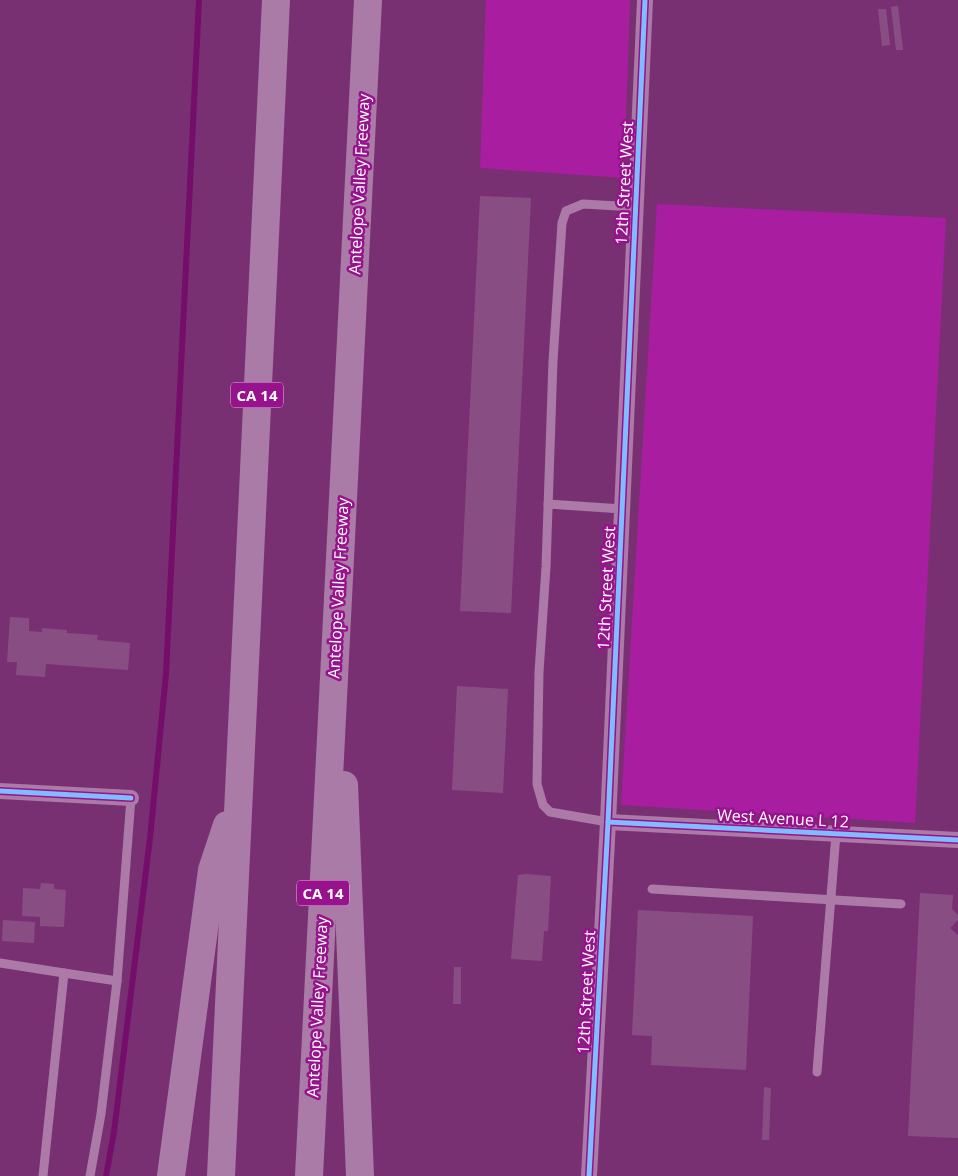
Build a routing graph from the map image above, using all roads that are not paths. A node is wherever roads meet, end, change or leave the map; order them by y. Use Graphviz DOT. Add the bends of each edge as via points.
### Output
graph roads {
  1 [pos="276,0"];
  2 [pos="368,0"];
  3 [pos="645,0"];
  4 [pos="635,207"];
  5 [pos="548,504"];
  6 [pos="622,509"];
  7 [pos="337,609"];
  8 [pos="238,790"];
  9 [pos="1,794"];
  10 [pos="132,798"];
  11 [pos="608,822"];
  12 [pos="836,834"];
  13 [pos="958,840"];
  14 [pos="652,889"];
  15 [pos="831,900"];
  16 [pos="901,904"];
  17 [pos="0,963"];
  18 [pos="64,973"];
  19 [pos="117,981"];
  20 [pos="817,1072"];
  21 [pos="43,1176"];
  22 [pos="90,1176"];
  23 [pos="171,1176"];
  24 [pos="221,1176"];
  25 [pos="309,1176"];
  26 [pos="360,1176"];
  27 [pos="589,1176"];
  1 -- 8 [label="highway, CA 14"];
  2 -- 7 [label="highway, Antelope Valley Freeway / CA 14"];
  3 -- 4 [label="street, 12th Street West"];
  4 -- 5 [label="lane" via="584,204 566,212 562,223"];
  4 -- 6 [label="street, 12th Street West"];
  5 -- 6 [label="lane"];
  5 -- 11 [label="lane" via="537,784 543,805 550,812"];
  6 -- 11 [label="street, 12th Street West"];
  7 -- 25 [label="highway, Antelope Valley Freeway / CA 14"];
  7 -- 26 [label="highway"];
  8 -- 23 [label="highway" via="212,870"];
  8 -- 24 [label="highway, CA 14"];
  9 -- 10 [label="street"];
  10 -- 19 [label="lane"];
  11 -- 12 [label="street, West Avenue L 12"];
  11 -- 27 [label="street, 12th Street West"];
  12 -- 13 [label="street, West Avenue L 12"];
  12 -- 15 [label="lane"];
  14 -- 15 [label="lane"];
  15 -- 16 [label="lane"];
  15 -- 20 [label="lane"];
  17 -- 18 [label="lane"];
  18 -- 19 [label="lane"];
  18 -- 21 [label="lane"];
  19 -- 22 [label="lane"];
}
